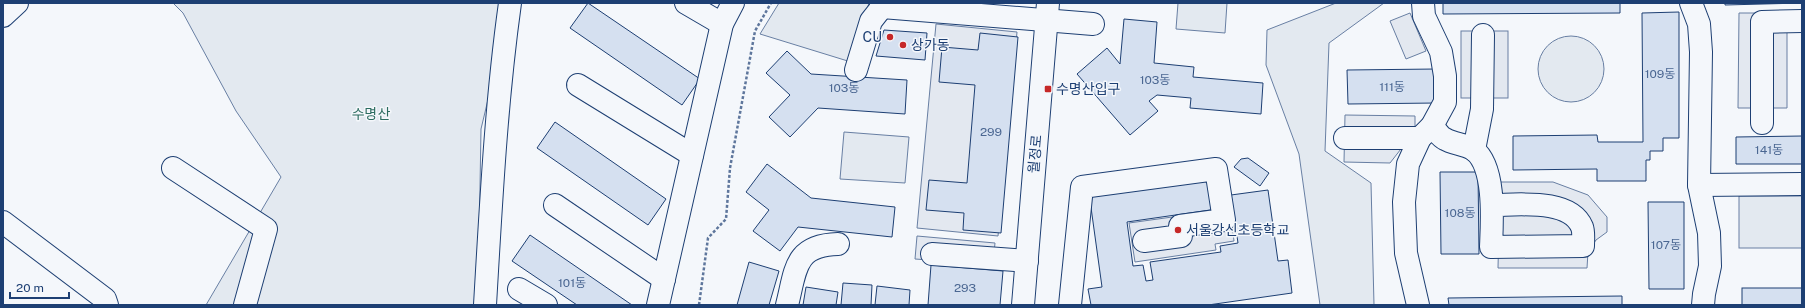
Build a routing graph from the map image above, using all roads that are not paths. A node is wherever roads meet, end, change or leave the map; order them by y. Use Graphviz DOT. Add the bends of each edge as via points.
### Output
graph roads {
  1 [pos="17,3"];
  2 [pos="510,3"];
  3 [pos="686,3"];
  4 [pos="733,3"];
  5 [pos="1423,3"];
  6 [pos="1691,3"];
  7 [pos="881,5"];
  8 [pos="910,6"];
  9 [pos="1047,12"];
  10 [pos="3,16"];
  11 [pos="1802,21"];
  12 [pos="722,24"];
  13 [pos="1093,24"];
  14 [pos="1483,35"];
  15 [pos="856,70"];
  16 [pos="578,85"];
  17 [pos="1762,123"];
  18 [pos="1426,132"];
  19 [pos="1345,138"];
  20 [pos="1474,150"];
  21 [pos="692,155"];
  22 [pos="173,168"];
  23 [pos="1802,184"];
  24 [pos="1699,186"];
  25 [pos="555,205"];
  26 [pos="1492,205"];
  27 [pos="3,222"];
  28 [pos="1144,241"];
  29 [pos="838,244"];
  30 [pos="932,254"];
  31 [pos="1027,261"];
  32 [pos="664,279"];
  33 [pos="519,289"];
  34 [pos="107,305"];
  35 [pos="245,305"];
  36 [pos="485,305"];
  37 [pos="546,305"];
  38 [pos="658,305"];
  39 [pos="787,305"];
  40 [pos="1023,305"];
  41 [pos="1070,305"];
  42 [pos="1418,305"];
  43 [pos="1703,305"];
  1 -- 10 [label="street"];
  2 -- 36 [label="street" via="493,166"];
  3 -- 12 [label="street"];
  4 -- 12 [label="street"];
  5 -- 18 [label="street" via="1424,16 1441,52 1445,76 1445,102"];
  6 -- 24 [label="street" via="1699,24 1701,52"];
  7 -- 8 [label="street"];
  7 -- 15 [label="street" via="871,21"];
  8 -- 9 [label="street"];
  9 -- 13 [label="street"];
  9 -- 31 [label="street, 월정로"];
  11 -- 17 [label="street" via="1762,22"];
  12 -- 21 [label="street"];
  14 -- 20 [label="street" via="1482,109"];
  16 -- 21 [label="street"];
  18 -- 19 [label="street"];
  18 -- 20 [label="street"];
  18 -- 42 [label="street" via="1408,164 1404,202 1406,253"];
  20 -- 26 [label="street" via="1484,162"];
  21 -- 32 [label="street"];
  22 -- 35 [label="street" via="266,229"];
  23 -- 24 [label="street"];
  24 -- 43 [label="street" via="1709,233 1710,266"];
  25 -- 32 [label="street"];
  27 -- 34 [label="street" via="105,300"];
  28 -- 41 [label="street" via="1181,236 1180,226 1224,220 1216,169 1082,187"];
  29 -- 39 [label="street" via="823,244 808,250 800,259"];
  30 -- 31 [label="street"];
  31 -- 40 [label="street, 월정로"];
  32 -- 38 [label="street"];
  33 -- 37 [label="street"];
}
